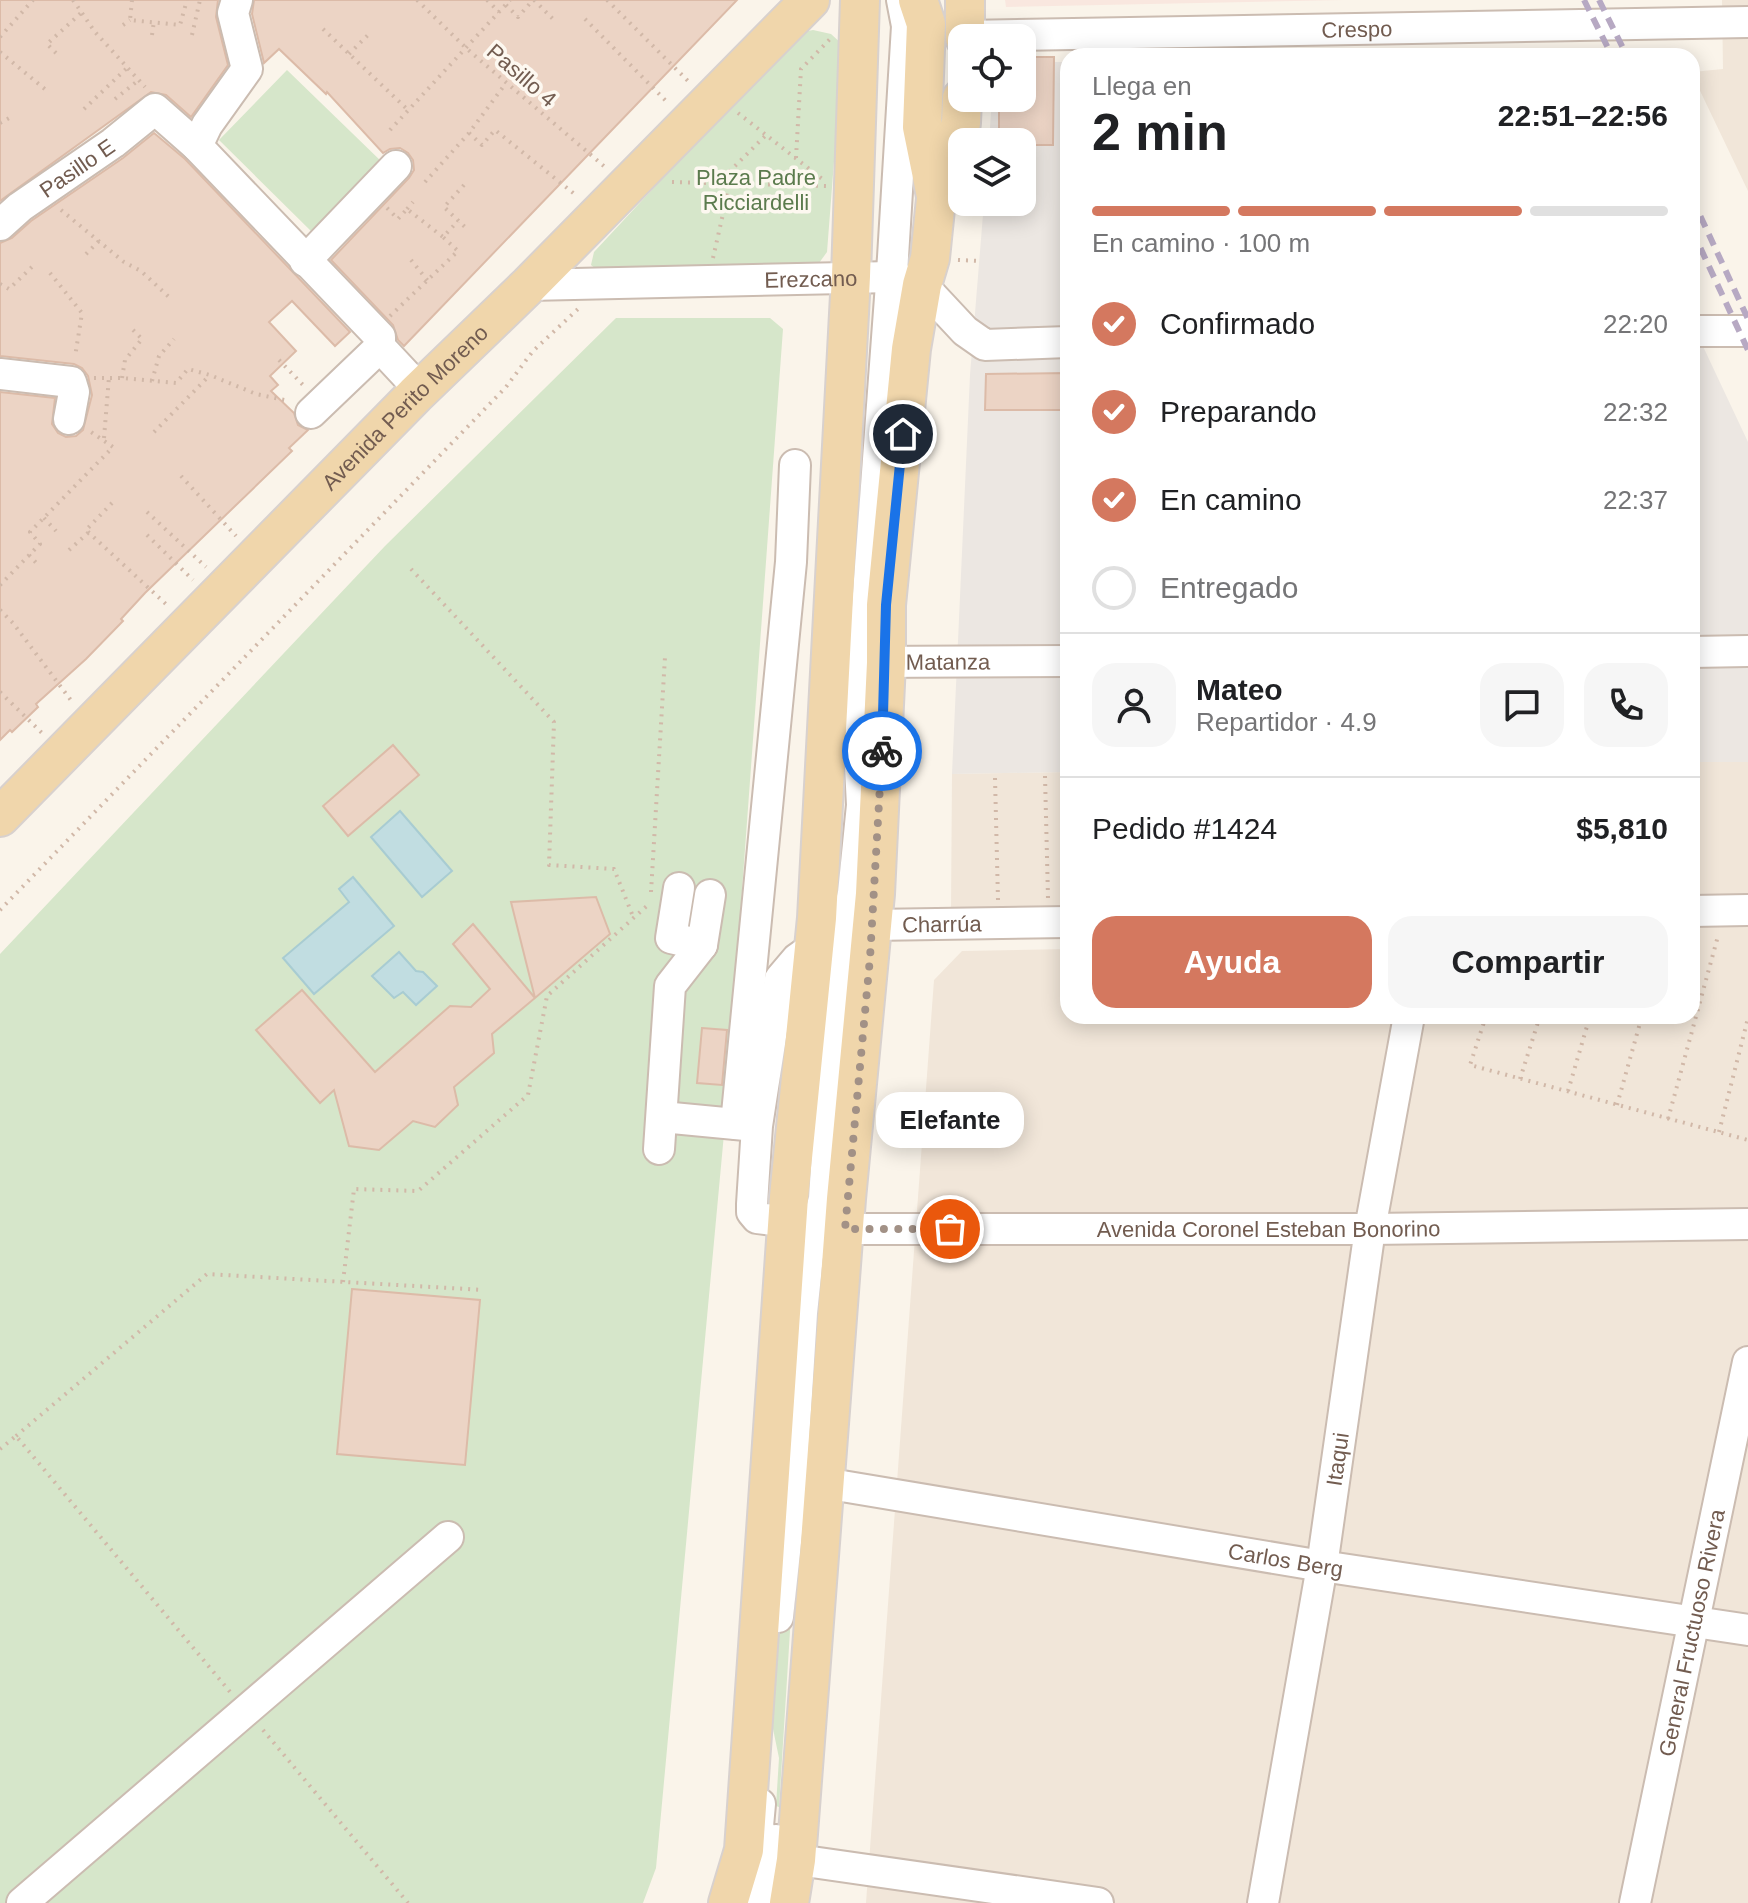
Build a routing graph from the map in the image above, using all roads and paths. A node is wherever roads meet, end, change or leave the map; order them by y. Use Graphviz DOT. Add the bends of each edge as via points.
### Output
graph roads {
  1 [pos="33,0"];
  2 [pos="73,0"];
  3 [pos="132,0"];
  4 [pos="187,0"];
  5 [pos="200,0"];
  6 [pos="237,0"];
  7 [pos="487,0"];
  8 [pos="533,0"];
  9 [pos="777,0"];
  10 [pos="810,0"];
  11 [pos="860,0"];
  12 [pos="893,0"];
  13 [pos="902,0"];
  14 [pos="918,0"];
  15 [pos="420,1"];
  16 [pos="609,1"];
  17 [pos="508,2"];
  18 [pos="499,12"];
  19 [pos="81,13"];
  20 [pos="585,19"];
  21 [pos="130,20"];
  22 [pos="154,21"];
  23 [pos="555,21"];
  24 [pos="1748,22"];
  25 [pos="123,25"];
  26 [pos="1036,28"];
  27 [pos="323,29"];
  28 [pos="369,34"];
  29 [pos="152,35"];
  30 [pos="192,35"];
  31 [pos="0,37"];
  32 [pos="1429,42"];
  33 [pos="467,49"];
  34 [pos="0,52"];
  35 [pos="56,53"];
  36 [pos="349,54"];
  37 [pos="128,67"];
  38 [pos="801,69"];
  39 [pos="140,79"];
  40 [pos="506,83"];
  41 [pos="46,90"];
  42 [pos="694,96"];
  43 [pos="115,99"];
  44 [pos="84,109"];
  45 [pos="155,109"];
  46 [pos="409,111"];
  47 [pos="961,112"];
  48 [pos="11,117"];
  49 [pos="0,123"];
  50 [pos="390,130"];
  51 [pos="469,133"];
  52 [pos="766,135"];
  53 [pos="197,146"];
  54 [pos="796,158"];
  55 [pos="396,166"];
  56 [pos="621,176"];
  57 [pos="425,182"];
  58 [pos="718,183"];
  59 [pos="730,183"];
  60 [pos="464,185"];
  61 [pos="42,191"];
  62 [pos="371,192"];
  63 [pos="936,199"];
  64 [pos="582,200"];
  65 [pos="413,202"];
  66 [pos="407,209"];
  67 [pos="458,221"];
  68 [pos="0,225"];
  69 [pos="466,228"];
  70 [pos="443,237"];
  71 [pos="99,241"];
  72 [pos="86,254"];
  73 [pos="411,260"];
  74 [pos="305,261"];
  75 [pos="34,265"];
  76 [pos="50,273"];
  77 [pos="884,279"];
  78 [pos="708,280"];
  79 [pos="428,281"];
  80 [pos="607,282"];
  81 [pos="0,284"];
  82 [pos="529,285"];
  83 [pos="170,298"];
  84 [pos="132,329"];
  85 [pos="1700,331"];
  86 [pos="1748,331"];
  87 [pos="174,339"];
  88 [pos="377,340"];
  89 [pos="1060,342"];
  90 [pos="0,374"];
  91 [pos="210,375"];
  92 [pos="109,377"];
  93 [pos="408,377"];
  94 [pos="122,378"];
  95 [pos="152,381"];
  96 [pos="71,382"];
  97 [pos="314,410"];
  98 [pos="69,419"];
  99 [pos="154,432"];
  100 [pos="104,439"];
  101 [pos="795,465"];
  102 [pos="181,476"];
  103 [pos="112,503"];
  104 [pos="147,512"];
  105 [pos="44,518"];
  106 [pos="56,531"];
  107 [pos="89,532"];
  108 [pos="147,535"];
  109 [pos="243,544"];
  110 [pos="69,550"];
  111 [pos="29,555"];
  112 [pos="791,562"];
  113 [pos="836,564"];
  114 [pos="39,566"];
  115 [pos="411,569"];
  116 [pos="0,585"];
  117 [pos="197,592"];
  118 [pos="0,610"];
  119 [pos="1748,651"];
  120 [pos="1700,652"];
  121 [pos="665,657"];
  122 [pos="857,661"];
  123 [pos="1060,661"];
  124 [pos="0,692"];
  125 [pos="80,711"];
  126 [pos="50,741"];
  127 [pos="1045,776"];
  128 [pos="995,778"];
  129 [pos="0,792"];
  130 [pos="0,817"];
  131 [pos="679,888"];
  132 [pos="710,895"];
  133 [pos="0,910"];
  134 [pos="1737,910"];
  135 [pos="1700,911"];
  136 [pos="634,919"];
  137 [pos="1058,922"];
  138 [pos="998,923"];
  139 [pos="837,928"];
  140 [pos="702,945"];
  141 [pos="749,975"];
  142 [pos="780,979"];
  143 [pos="1748,1018"];
  144 [pos="1700,1022"];
  145 [pos="1408,1024"];
  146 [pos="1483,1024"];
  147 [pos="1537,1024"];
  148 [pos="1588,1024"];
  149 [pos="1640,1024"];
  150 [pos="1699,1024"];
  151 [pos="1520,1079"];
  152 [pos="1568,1092"];
  153 [pos="1617,1105"];
  154 [pos="662,1117"];
  155 [pos="1668,1119"];
  156 [pos="746,1125"];
  157 [pos="1719,1132"];
  158 [pos="1748,1140"];
  159 [pos="659,1149"];
  160 [pos="1748,1224"];
  161 [pos="816,1225"];
  162 [pos="1370,1229"];
  163 [pos="343,1282"];
  164 [pos="484,1290"];
  165 [pos="1748,1362"];
  166 [pos="16,1436"];
  167 [pos="0,1449"];
  168 [pos="824,1483"];
  169 [pos="790,1505"];
  170 [pos="448,1537"];
  171 [pos="1322,1566"];
  172 [pos="1695,1621"];
  173 [pos="1748,1630"];
  174 [pos="246,1710"];
  175 [pos="769,1856"];
  176 [pos="22,1903"];
  177 [pos="408,1903"];
  178 [pos="728,1903"];
  179 [pos="755,1903"];
  180 [pos="789,1903"];
  181 [pos="1098,1903"];
  182 [pos="1263,1903"];
  183 [pos="1635,1903"];
  1 -- 31 [label="path"];
  2 -- 19 [label="path"];
  3 -- 21 [label="path"];
  4 -- 22 [label="path" via="180,25"];
  5 -- 30 [label="path"];
  6 -- 53 [label="street" via="233,13 247,69"];
  7 -- 18 [label="path"];
  8 -- 17 [label="path" via="518,17"];
  8 -- 23 [label="path"];
  9 -- 42 [label="main road, Avenida Perito Moreno"];
  10 -- 42 [label="main road, Avenida Perito Moreno"];
  11 -- 77 [label="main road"];
  12 -- 77 [label="street" via="876,254"];
  13 -- 77 [label="street" via="907,26"];
  14 -- 63 [label="main road" via="926,24 922,127"];
  15 -- 33 [label="path, Pasillo 4"];
  16 -- 42 [label="path"];
  17 -- 18 [label="path"];
  18 -- 33 [label="path"];
  19 -- 35 [label="path" via="47,44"];
  19 -- 37 [label="path"];
  20 -- 42 [label="path"];
  21 -- 22 [label="path"];
  21 -- 25 [label="path"];
  22 -- 29 [label="path"];
  24 -- 32 [label="street, Crespo"];
  26 -- 32 [label="street, Crespo"];
  27 -- 36 [label="path"];
  28 -- 36 [label="path"];
  33 -- 40 [label="path, Pasillo 4"];
  33 -- 46 [label="path"];
  34 -- 41 [label="path"];
  36 -- 46 [label="path"];
  37 -- 39 [label="path"];
  37 -- 44 [label="path"];
  38 -- 54 [label="path"];
  39 -- 43 [label="path"];
  39 -- 45 [label="path" via="155,100"];
  40 -- 51 [label="path"];
  40 -- 56 [label="path, Pasillo 4"];
  42 -- 52 [label="path"];
  42 -- 56 [label="main road, Avenida Perito Moreno"];
  45 -- 53 [label="street"];
  45 -- 61 [label="street, Pasillo E"];
  46 -- 50 [label="path"];
  47 -- 63 [label="main road"];
  48 -- 49 [label="path"];
  51 -- 57 [label="path"];
  51 -- 64 [label="path" via="482,145 495,130"];
  52 -- 54 [label="path"];
  52 -- 58 [label="path"];
  53 -- 74 [label="street"];
  54 -- 59 [label="path" via="831,186"];
  55 -- 62 [label="street"];
  56 -- 58 [label="path"];
  56 -- 64 [label="main road, Avenida Perito Moreno"];
  56 -- 82 [label="main road, Avenida Perito Moreno"];
  58 -- 59 [label="path"];
  59 -- 78 [label="path"];
  60 -- 67 [label="path" via="444,207"];
  61 -- 68 [label="street, Pasillo E"];
  61 -- 71 [label="path"];
  62 -- 66 [label="path" via="398,219"];
  62 -- 74 [label="street"];
  63 -- 77 [label="main road" via="930,258"];
  64 -- 93 [label="main road, Avenida Perito Moreno"];
  65 -- 66 [label="path"];
  66 -- 70 [label="path"];
  67 -- 69 [label="path"];
  67 -- 70 [label="path"];
  70 -- 79 [label="path" via="458,251"];
  71 -- 72 [label="path"];
  71 -- 83 [label="path"];
  73 -- 79 [label="path"];
  74 -- 88 [label="street"];
  75 -- 81 [label="path" via="9,289"];
  76 -- 96 [label="path" via="82,313"];
  77 -- 78 [label="street, Erezcano"];
  77 -- 89 [label="street" via="985,345"];
  77 -- 113 [label="main road"];
  77 -- 122 [label="street"];
  77 -- 122 [label="main road" via="911,349 888,590"];
  78 -- 80 [label="street, Erezcano"];
  79 -- 88 [label="path" via="414,291"];
  80 -- 82 [label="street, Erezcano"];
  80 -- 133 [label="path" via="533,351 506,387"];
  82 -- 130 [label="main road, Avenida Perito Moreno"];
  84 -- 94 [label="path" via="142,339 125,360"];
  85 -- 86 [label="street"];
  87 -- 95 [label="path" via="159,356"];
  88 -- 93 [label="street"];
  88 -- 97 [label="street"];
  90 -- 96 [label="street"];
  91 -- 95 [label="path" via="188,369 176,383"];
  91 -- 97 [label="path"];
  91 -- 99 [label="path"];
  92 -- 94 [label="path"];
  92 -- 96 [label="path"];
  92 -- 100 [label="path"];
  93 -- 109 [label="main road, Avenida Perito Moreno"];
  94 -- 95 [label="path"];
  96 -- 98 [label="street"];
  98 -- 100 [label="path"];
  100 -- 105 [label="path" via="113,447"];
  101 -- 112 [label="street"];
  102 -- 109 [label="path"];
  103 -- 107 [label="path"];
  104 -- 117 [label="path"];
  105 -- 106 [label="path"];
  105 -- 111 [label="path" via="30,532 40,544"];
  107 -- 110 [label="path"];
  107 -- 117 [label="path"];
  108 -- 117 [label="path"];
  109 -- 117 [label="main road, Avenida Perito Moreno"];
  111 -- 114 [label="path"];
  111 -- 116 [label="path"];
  112 -- 113 [label="street"];
  112 -- 141 [label="street"];
  113 -- 122 [label="main road"];
  115 -- 136 [label="path" via="554,722 549,865 614,869"];
  117 -- 125 [label="main road, Avenida Perito Moreno"];
  118 -- 125 [label="path"];
  119 -- 120 [label="street"];
  121 -- 136 [label="path" via="649,905"];
  122 -- 123 [label="street, Matanza"];
  122 -- 139 [label="main road"];
  122 -- 139 [label="main road"];
  122 -- 139 [label="street" via="873,693 860,764 862,805 853,893"];
  124 -- 126 [label="path"];
  125 -- 126 [label="main road, Avenida Perito Moreno"];
  126 -- 129 [label="main road, Avenida Perito Moreno"];
  127 -- 137 [label="path"];
  128 -- 138 [label="path"];
  131 -- 140 [label="street" via="671,938"];
  132 -- 140 [label="street"];
  134 -- 135 [label="street"];
  134 -- 144 [label="path"];
  136 -- 163 [label="path" via="547,996 528,1095 418,1191 354,1189"];
  137 -- 138 [label="street, Charrúa"];
  138 -- 139 [label="street, Charrúa"];
  139 -- 142 [label="street"];
  139 -- 161 [label="main road"];
  139 -- 161 [label="main road"];
  140 -- 154 [label="street" via="670,986"];
  141 -- 142 [label="street"];
  141 -- 156 [label="street"];
  142 -- 156 [label="street"];
  143 -- 157 [label="path"];
  145 -- 162 [label="street, Itaqui"];
  146 -- 151 [label="path" via="1470,1065"];
  147 -- 151 [label="path"];
  148 -- 152 [label="path"];
  149 -- 153 [label="path"];
  150 -- 155 [label="path"];
  151 -- 152 [label="path"];
  152 -- 153 [label="path"];
  153 -- 155 [label="path"];
  154 -- 156 [label="street"];
  154 -- 159 [label="street"];
  155 -- 157 [label="path"];
  156 -- 161 [label="street, Avenida Coronel Esteban Bonorino" via="752,1212 757,1218"];
  157 -- 158 [label="path"];
  160 -- 162 [label="street, Avenida Coronel Esteban Bonorino"];
  161 -- 162 [label="street, Avenida Coronel Esteban Bonorino"];
  161 -- 168 [label="main road"];
  161 -- 169 [label="street" via="802,1313"];
  161 -- 175 [label="main road"];
  162 -- 171 [label="street, Itaqui"];
  163 -- 164 [label="path"];
  163 -- 166 [label="path" via="207,1274"];
  165 -- 172 [label="street, General Fructuoso Rivera"];
  166 -- 167 [label="path"];
  166 -- 174 [label="path"];
  168 -- 171 [label="street, Carlos Berg"];
  168 -- 175 [label="main road"];
  169 -- 175 [label="street" via="758,1826"];
  169 -- 175 [label="street" via="799,1592 785,1814"];
  170 -- 174 [label="street"];
  171 -- 172 [label="street, Carlos Berg"];
  171 -- 182 [label="street, Itaqui"];
  172 -- 173 [label="street, Carlos Berg"];
  172 -- 183 [label="street, General Fructuoso Rivera"];
  174 -- 176 [label="street"];
  174 -- 177 [label="path"];
  175 -- 178 [label="main road"];
  175 -- 179 [label="street"];
  175 -- 180 [label="main road"];
  175 -- 181 [label="street"];
}
